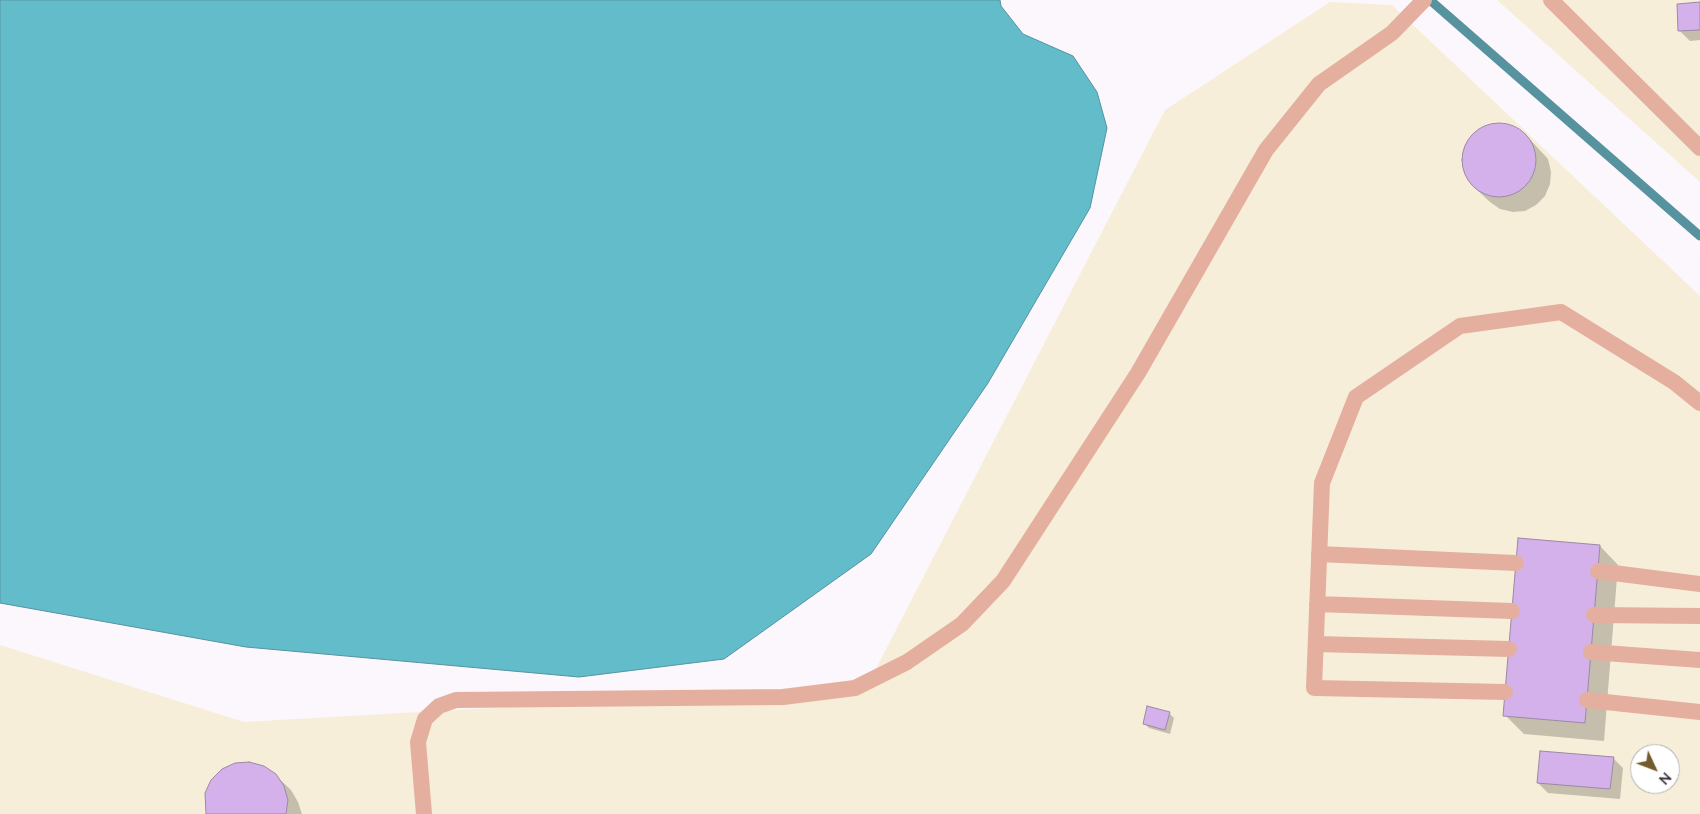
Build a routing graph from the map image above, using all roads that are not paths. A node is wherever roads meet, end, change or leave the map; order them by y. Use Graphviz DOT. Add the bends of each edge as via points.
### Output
graph roads {
  1 [pos="1424,0"];
  2 [pos="1551,0"];
  3 [pos="1700,148"];
  4 [pos="1700,403"];
  5 [pos="1319,554"];
  6 [pos="1516,563"];
  7 [pos="1598,571"];
  8 [pos="1700,584"];
  9 [pos="1317,604"];
  10 [pos="1512,611"];
  11 [pos="1594,615"];
  12 [pos="1700,616"];
  13 [pos="1316,644"];
  14 [pos="1509,648"];
  15 [pos="1591,652"];
  16 [pos="1700,660"];
  17 [pos="1505,692"];
  18 [pos="1586,700"];
  19 [pos="1700,712"];
  20 [pos="424,814"];
  1 -- 20 [label="lane" via="1392,33 1319,84 1266,150 1138,373 1003,581 962,624 907,662 855,688 783,697 456,700 438,706 425,719 418,742"];
  2 -- 3 [label="lane"];
  4 -- 5 [label="lane" via="1674,382 1561,312 1460,326 1356,397 1322,483"];
  5 -- 6 [label="lane"];
  5 -- 9 [label="lane"];
  7 -- 8 [label="lane"];
  9 -- 10 [label="lane"];
  9 -- 13 [label="lane"];
  11 -- 12 [label="lane"];
  13 -- 14 [label="lane"];
  13 -- 17 [label="lane" via="1314,688"];
  15 -- 16 [label="lane"];
  18 -- 19 [label="lane"];
}
